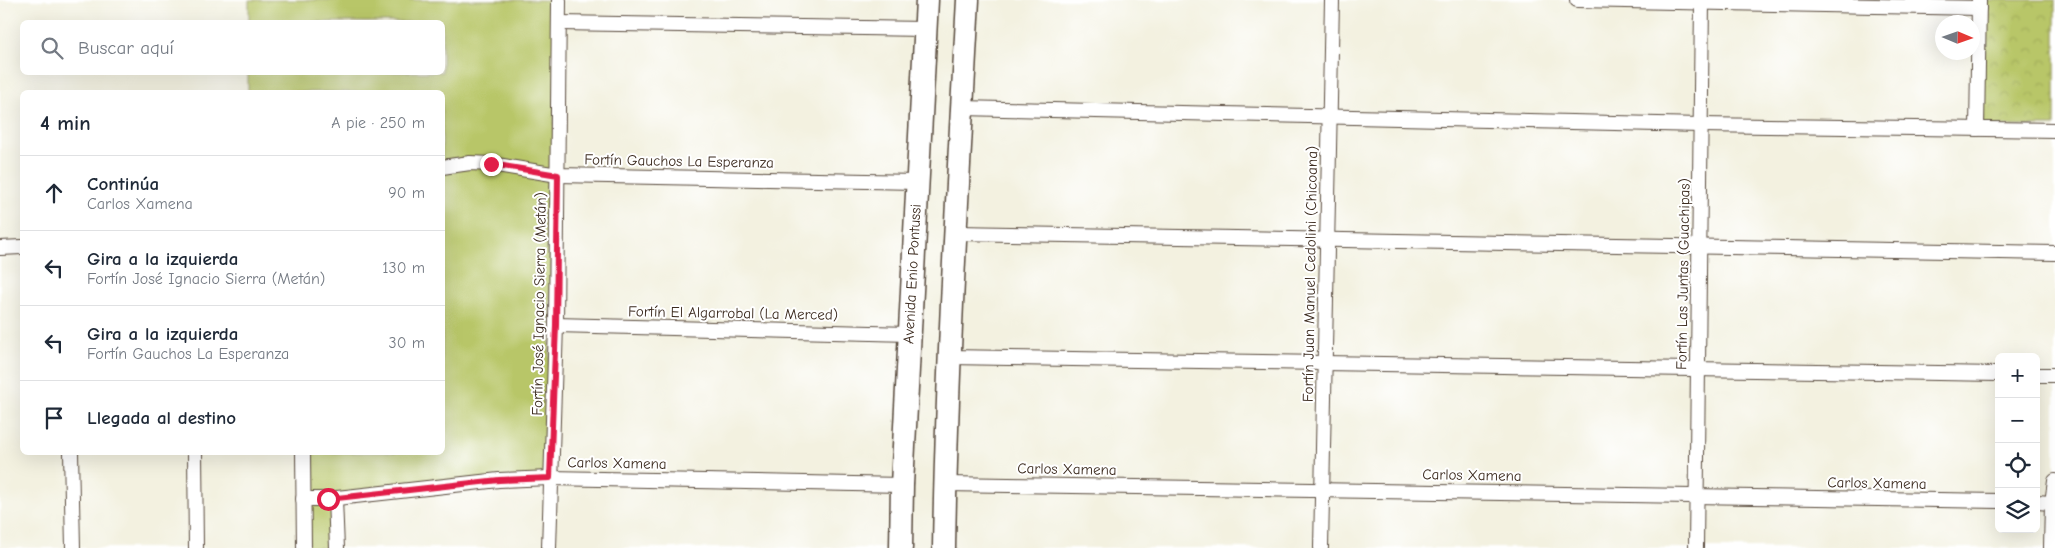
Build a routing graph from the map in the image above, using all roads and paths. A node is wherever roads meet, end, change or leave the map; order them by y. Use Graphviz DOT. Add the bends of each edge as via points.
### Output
graph roads {
  1 [pos="559,0"];
  2 [pos="927,0"];
  3 [pos="968,0"];
  4 [pos="1332,0"];
  5 [pos="1577,0"];
  6 [pos="1702,2"];
  7 [pos="1979,4"];
  8 [pos="559,23"];
  9 [pos="925,29"];
  10 [pos="962,108"];
  11 [pos="1329,116"];
  12 [pos="1702,125"];
  13 [pos="1977,129"];
  14 [pos="2055,130"];
  15 [pos="445,167"];
  16 [pos="558,175"];
  17 [pos="916,182"];
  18 [pos="957,233"];
  19 [pos="1326,241"];
  20 [pos="0,248"];
  21 [pos="20,248"];
  22 [pos="1699,248"];
  23 [pos="2055,254"];
  24 [pos="556,325"];
  25 [pos="909,334"];
  26 [pos="949,357"];
  27 [pos="1324,362"];
  28 [pos="1698,369"];
  29 [pos="1995,374"];
  30 [pos="2040,375"];
  31 [pos="2055,375"];
  32 [pos="71,455"];
  33 [pos="195,455"];
  34 [pos="303,455"];
  35 [pos="550,478"];
  36 [pos="2055,482"];
  37 [pos="945,484"];
  38 [pos="902,485"];
  39 [pos="1321,489"];
  40 [pos="1697,495"];
  41 [pos="303,499"];
  42 [pos="335,499"];
  43 [pos="1995,502"];
  44 [pos="2040,502"];
  45 [pos="2052,503"];
  46 [pos="72,548"];
  47 [pos="196,548"];
  48 [pos="304,548"];
  49 [pos="337,548"];
  50 [pos="549,548"];
  51 [pos="901,548"];
  52 [pos="944,548"];
  53 [pos="1321,548"];
  54 [pos="1696,548"];
  55 [pos="2051,548"];
  1 -- 8 [label="street, Fortín José Ignacio Sierra (Metán)"];
  2 -- 9 [label="main road, Avenida Enio Pontussi"];
  3 -- 10 [label="main road"];
  4 -- 11 [label="street, Fortín Juan Manuel Cedolini (Chicoana)"];
  5 -- 6 [label="street"];
  6 -- 7 [label="street"];
  6 -- 12 [label="street, Fortín Las Juntas (Guachipas)"];
  7 -- 13 [label="street"];
  8 -- 9 [label="street"];
  8 -- 16 [label="street, Fortín José Ignacio Sierra (Metán)"];
  9 -- 17 [label="main road, Avenida Enio Pontussi"];
  10 -- 11 [label="street"];
  10 -- 18 [label="main road"];
  11 -- 12 [label="street"];
  11 -- 19 [label="street, Fortín Juan Manuel Cedolini (Chicoana)"];
  12 -- 13 [label="street"];
  12 -- 22 [label="street, Fortín Las Juntas (Guachipas)"];
  13 -- 14 [label="street"];
  15 -- 16 [label="street, Fortín Gauchos La Esperanza" via="491,164"];
  16 -- 17 [label="street, Fortín Gauchos La Esperanza"];
  16 -- 24 [label="street, Fortín José Ignacio Sierra (Metán)"];
  17 -- 25 [label="main road, Avenida Enio Pontussi"];
  18 -- 19 [label="street"];
  18 -- 26 [label="main road"];
  19 -- 22 [label="street"];
  19 -- 27 [label="street, Fortín Juan Manuel Cedolini (Chicoana)"];
  20 -- 21 [label="street"];
  22 -- 23 [label="street"];
  22 -- 28 [label="street, Fortín Las Juntas (Guachipas)"];
  24 -- 25 [label="street, Fortín El Algarrobal (La Merced)"];
  24 -- 35 [label="street, Fortín José Ignacio Sierra (Metán)"];
  25 -- 38 [label="main road, Avenida Enio Pontussi"];
  26 -- 27 [label="street"];
  26 -- 37 [label="main road"];
  27 -- 28 [label="street"];
  27 -- 39 [label="street, Fortín Juan Manuel Cedolini (Chicoana)"];
  28 -- 29 [label="street"];
  28 -- 40 [label="street, Fortín Las Juntas (Guachipas)"];
  30 -- 31 [label="street"];
  32 -- 46 [label="street"];
  33 -- 47 [label="street"];
  34 -- 41 [label="street"];
  35 -- 38 [label="street, Carlos Xamena"];
  35 -- 42 [label="street, Carlos Xamena" via="499,480"];
  35 -- 50 [label="street, Fortín José Ignacio Sierra (Metán)"];
  36 -- 45 [label="street"];
  37 -- 39 [label="street, Carlos Xamena"];
  37 -- 52 [label="main road"];
  38 -- 51 [label="main road, Avenida Enio Pontussi"];
  39 -- 40 [label="street, Carlos Xamena"];
  39 -- 53 [label="street, Fortín Juan Manuel Cedolini (Chicoana)"];
  40 -- 43 [label="street, Carlos Xamena"];
  40 -- 54 [label="street, Fortín Las Juntas (Guachipas)"];
  41 -- 42 [label="street, Carlos Xamena"];
  41 -- 48 [label="street"];
  42 -- 49 [label="street"];
  44 -- 45 [label="street"];
  45 -- 55 [label="street"];
}
